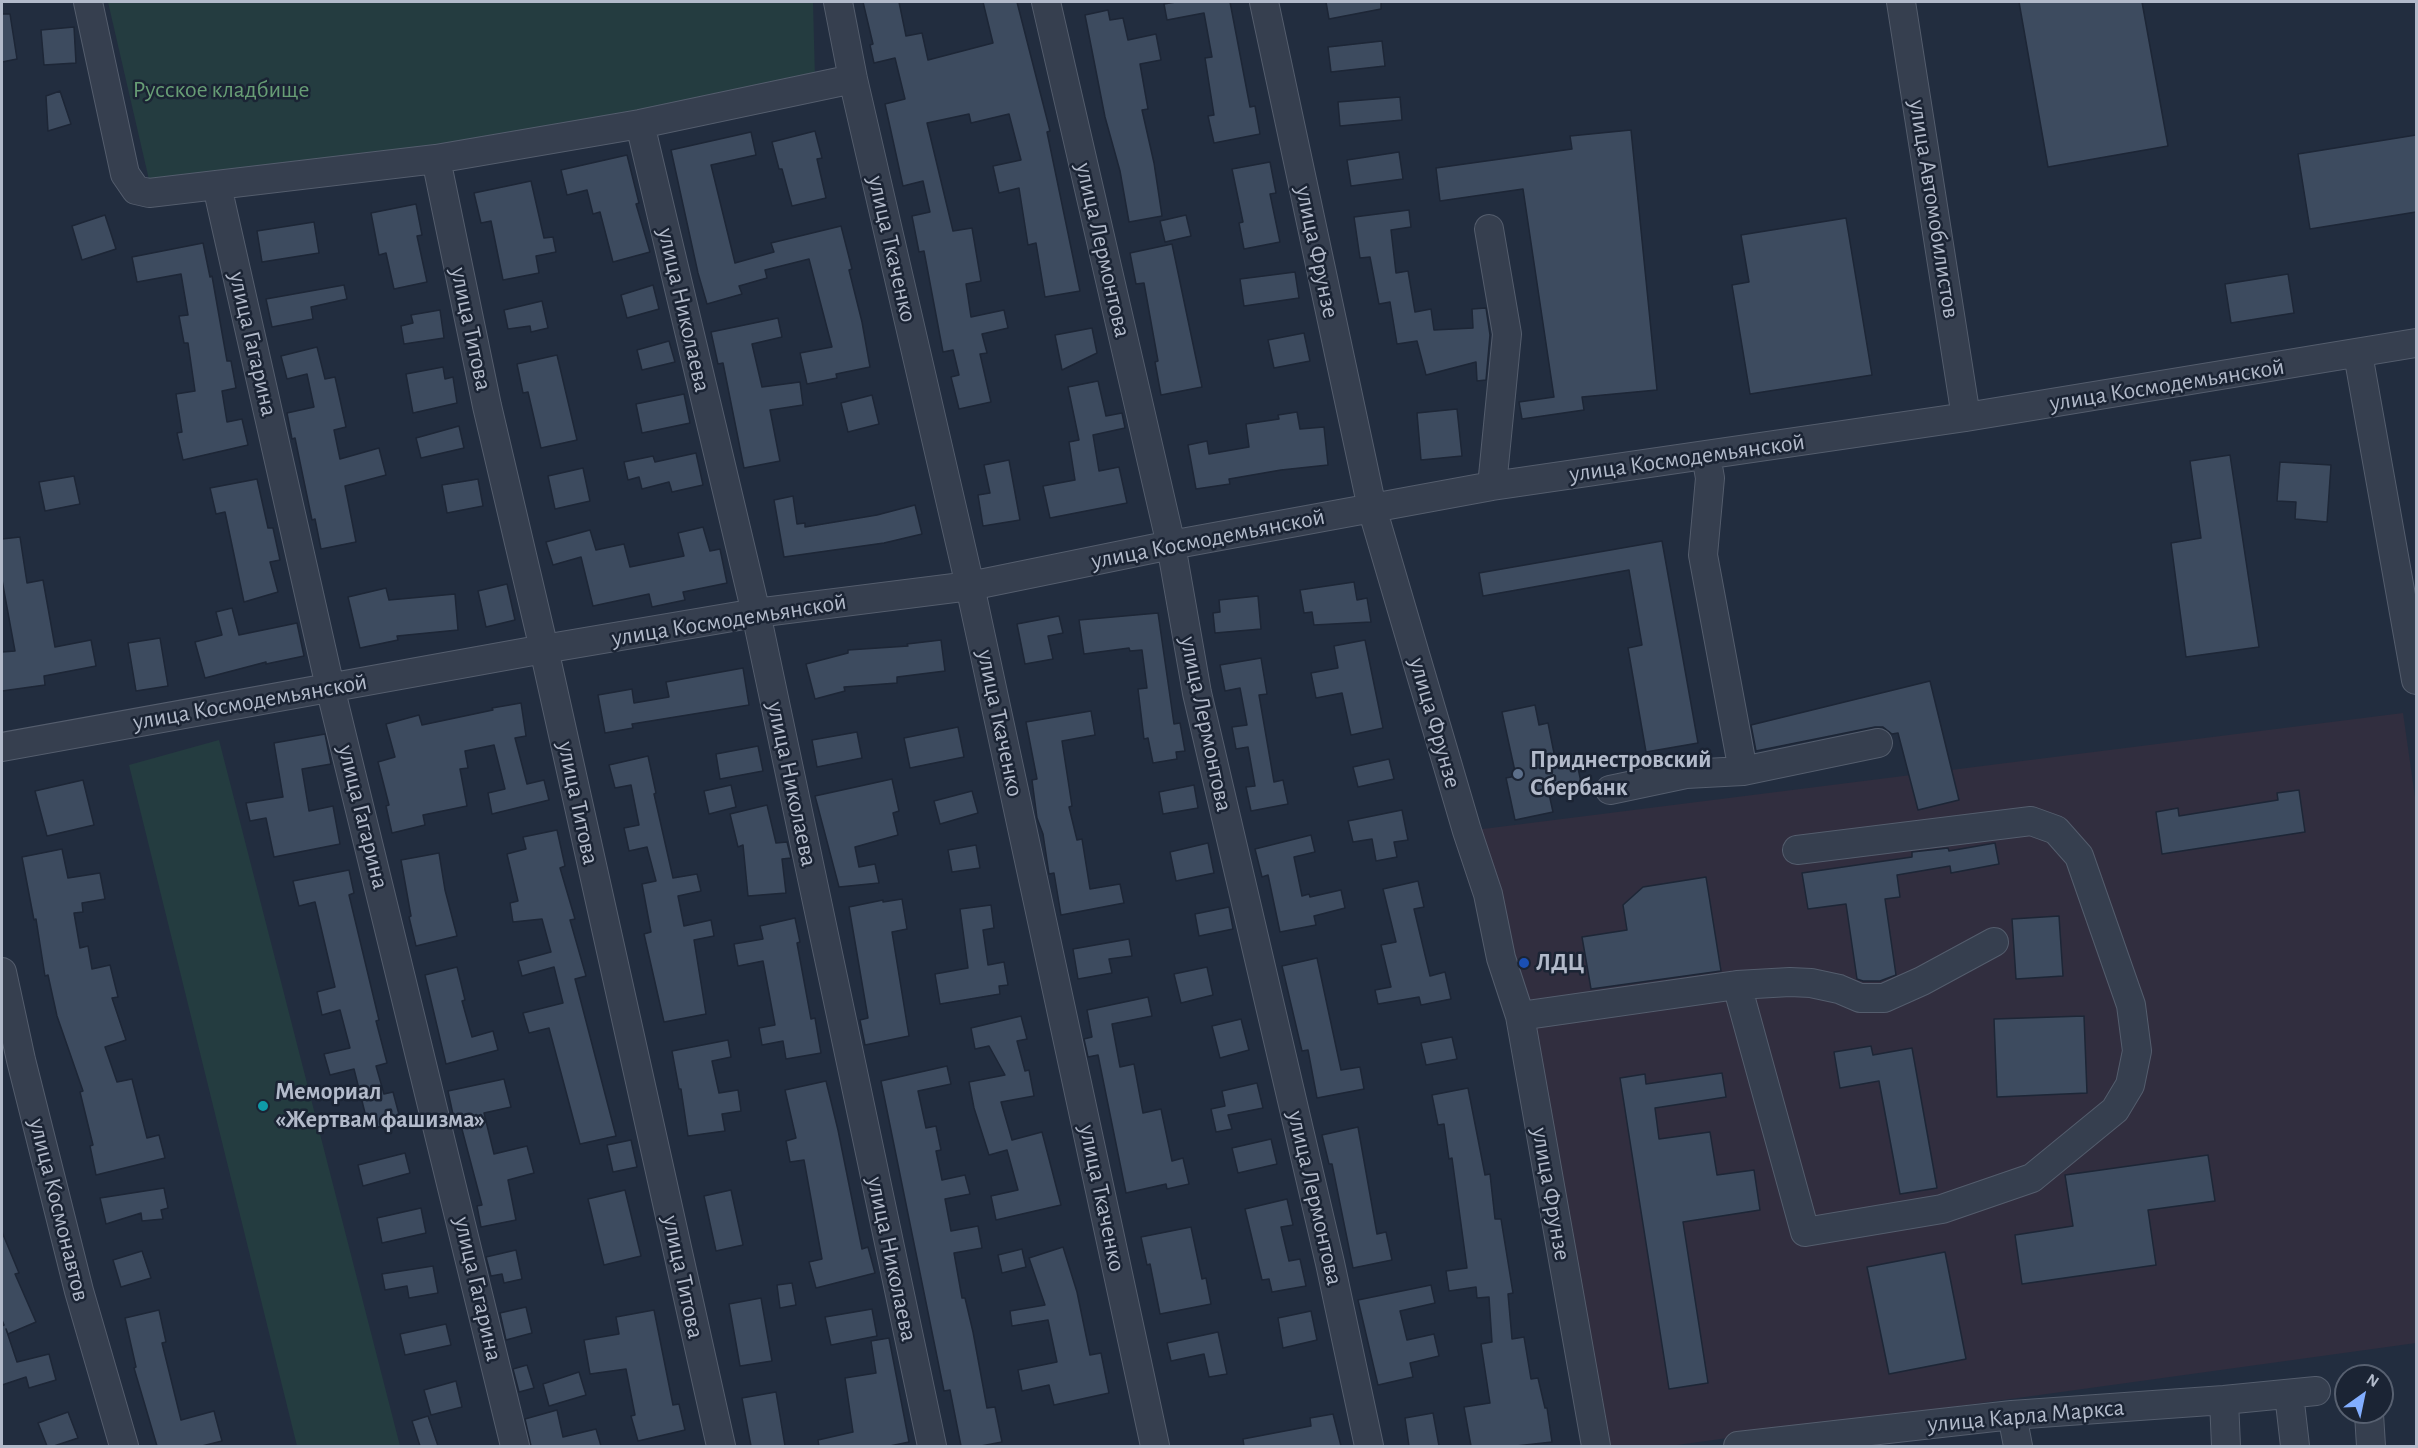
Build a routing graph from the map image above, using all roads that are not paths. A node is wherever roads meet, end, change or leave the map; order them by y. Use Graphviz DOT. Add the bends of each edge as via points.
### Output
graph roads {
  1 [pos="88,2"];
  2 [pos="838,2"];
  3 [pos="1046,2"];
  4 [pos="1264,2"];
  5 [pos="1901,2"];
  6 [pos="853,79"];
  7 [pos="640,124"];
  8 [pos="436,159"];
  9 [pos="218,186"];
  10 [pos="1490,228"];
  11 [pos="2416,343"];
  12 [pos="2358,354"];
  13 [pos="1966,417"];
  14 [pos="1706,455"];
  15 [pos="1492,486"];
  16 [pos="1372,508"];
  17 [pos="1171,545"];
  18 [pos="970,586"];
  19 [pos="756,613"];
  20 [pos="544,649"];
  21 [pos="2416,680"];
  22 [pos="330,687"];
  23 [pos="1878,743"];
  24 [pos="2,747"];
  25 [pos="1743,771"];
  26 [pos="1610,790"];
  27 [pos="1797,850"];
  28 [pos="1994,942"];
  29 [pos="2,972"];
  30 [pos="1737,985"];
  31 [pos="1520,1016"];
  32 [pos="2224,1400"];
  33 [pos="2012,1415"];
  34 [pos="2369,1424"];
  35 [pos="124,1446"];
  36 [pos="515,1446"];
  37 [pos="721,1446"];
  38 [pos="932,1446"];
  39 [pos="1155,1446"];
  40 [pos="1369,1446"];
  41 [pos="1596,1446"];
  42 [pos="1738,1446"];
  43 [pos="2018,1446"];
  44 [pos="2226,1446"];
  45 [pos="2295,1446"];
  46 [pos="2371,1446"];
  1 -- 9 [label="street" via="125,174 136,190 149,194"];
  2 -- 6 [label="street, улица Ткаченко"];
  3 -- 17 [label="street, улица Лермонтова"];
  4 -- 16 [label="street, улица Фрунзе"];
  5 -- 13 [label="street, улица Автомобилистов"];
  6 -- 7 [label="street"];
  6 -- 18 [label="street, улица Ткаченко"];
  7 -- 8 [label="street"];
  7 -- 19 [label="street, улица Николаева"];
  8 -- 9 [label="street"];
  8 -- 20 [label="street, улица Титова" via="487,406"];
  9 -- 22 [label="street, улица Гагарина"];
  10 -- 15 [label="street" via="1507,334"];
  11 -- 12 [label="street, улица Космодемьянской"];
  12 -- 13 [label="street, улица Космодемьянской"];
  12 -- 21 [label="street"];
  13 -- 14 [label="street, улица Космодемьянской"];
  14 -- 15 [label="street, улица Космодемьянской"];
  14 -- 25 [label="street" via="1710,478 1703,555"];
  15 -- 16 [label="street, улица Космодемьянской"];
  16 -- 17 [label="street, улица Космодемьянской"];
  16 -- 31 [label="street, улица Фрунзе" via="1488,894"];
  17 -- 18 [label="street, улица Космодемьянской"];
  17 -- 40 [label="street, улица Лермонтова" via="1197,693 1310,1174"];
  18 -- 19 [label="street, улица Космодемьянской"];
  18 -- 39 [label="street, улица Ткаченко"];
  19 -- 20 [label="street, улица Космодемьянской"];
  19 -- 38 [label="street, улица Николаева"];
  20 -- 22 [label="street, улица Космодемьянской"];
  20 -- 37 [label="street, улица Титова"];
  22 -- 24 [label="street, улица Космодемьянской"];
  22 -- 36 [label="street, улица Гагарина"];
  23 -- 25 [label="street"];
  25 -- 26 [label="street" via="1686,774"];
  27 -- 30 [label="street" via="2031,821 2056,830 2079,856 2131,1005 2137,1051 2130,1085 2115,1110 2032,1178 1942,1209 1805,1232"];
  28 -- 30 [label="street" via="1884,998 1860,998 1811,983"];
  29 -- 35 [label="street, улица Космонавтов" via="79,1291"];
  30 -- 31 [label="street"];
  31 -- 41 [label="street, улица Фрунзе"];
  32 -- 33 [label="street, улица Карла Маркса"];
  32 -- 44 [label="street"];
  32 -- 45 [label="street, улица Карла Маркса" via="2303,1393"];
  33 -- 42 [label="street, улица Карла Маркса"];
  33 -- 43 [label="street"];
  34 -- 46 [label="street"];
}
